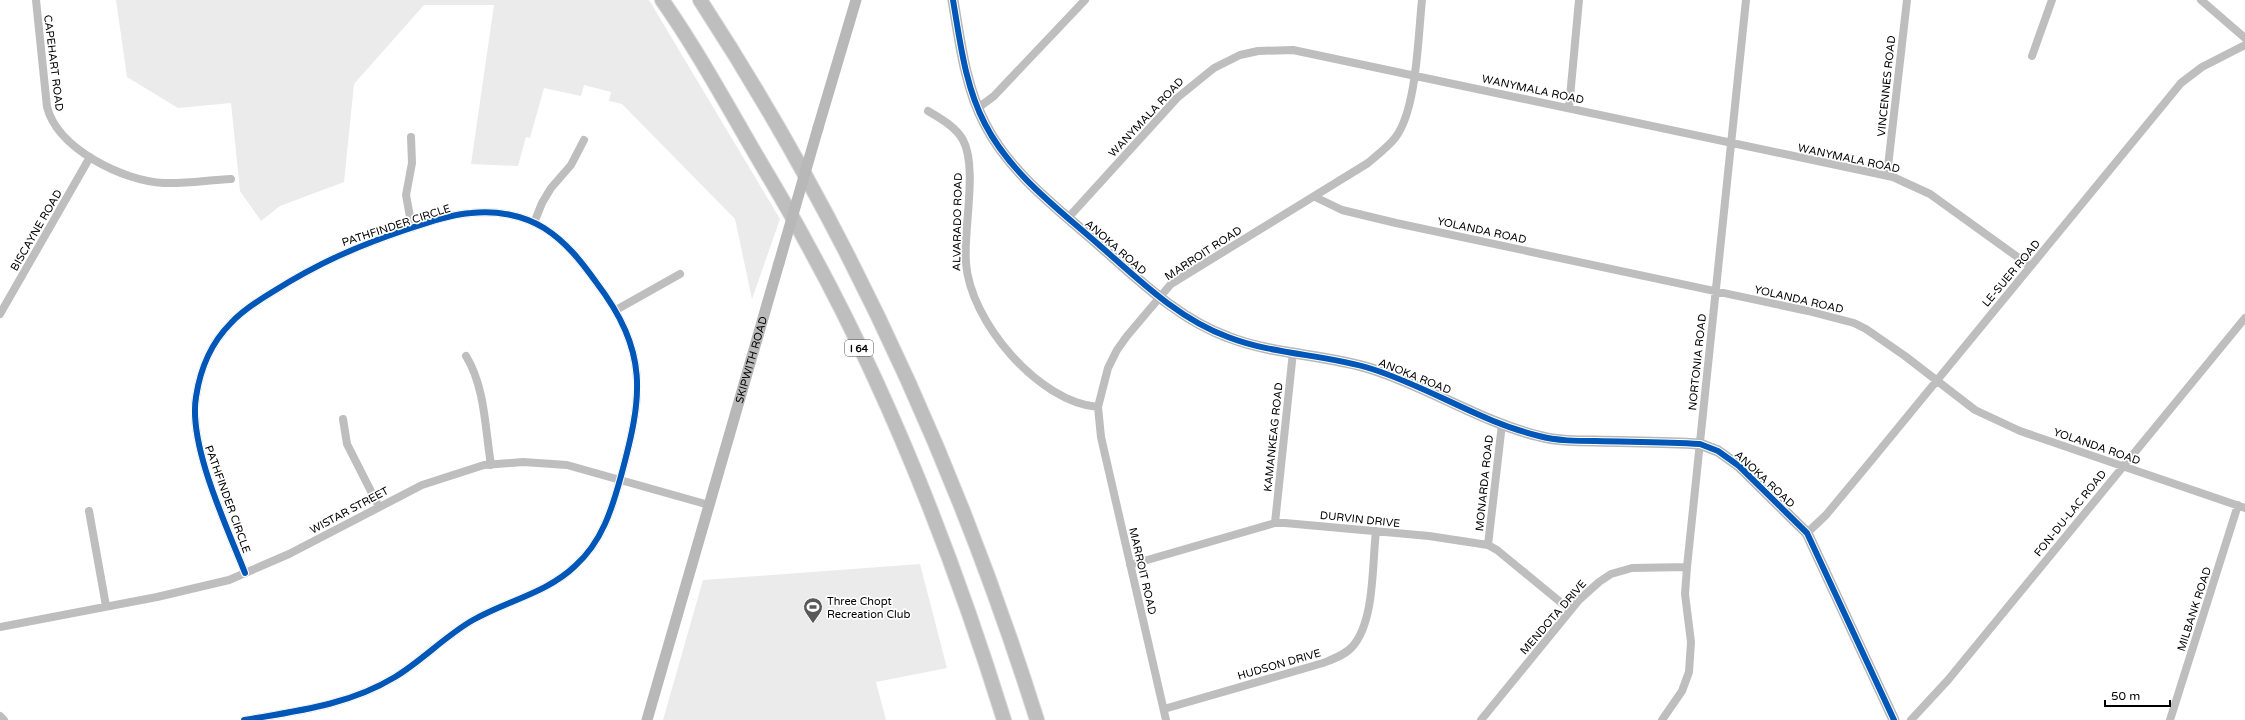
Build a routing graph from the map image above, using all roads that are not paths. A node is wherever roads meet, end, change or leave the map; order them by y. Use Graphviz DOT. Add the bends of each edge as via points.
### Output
graph roads {
  1 [pos="36,0"];
  2 [pos="662,0"];
  3 [pos="700,0"];
  4 [pos="856,0"];
  5 [pos="953,0"];
  6 [pos="1085,0"];
  7 [pos="1422,0"];
  8 [pos="1579,0"];
  9 [pos="1746,0"];
  10 [pos="1906,0"];
  11 [pos="2052,0"];
  12 [pos="2200,0"];
  13 [pos="2245,38"];
  14 [pos="2245,45"];
  15 [pos="2032,56"];
  16 [pos="1414,75"];
  17 [pos="978,108"];
  18 [pos="1569,108"];
  19 [pos="928,111"];
  20 [pos="411,137"];
  21 [pos="584,140"];
  22 [pos="1731,143"];
  23 [pos="90,157"];
  24 [pos="1887,175"];
  25 [pos="231,179"];
  26 [pos="1315,196"];
  27 [pos="1068,218"];
  28 [pos="534,223"];
  29 [pos="412,228"];
  30 [pos="2030,266"];
  31 [pos="680,274"];
  32 [pos="1716,292"];
  33 [pos="1161,298"];
  34 [pos="616,310"];
  35 [pos="0,314"];
  36 [pos="2245,318"];
  37 [pos="1293,352"];
  38 [pos="466,356"];
  39 [pos="1936,380"];
  40 [pos="1098,407"];
  41 [pos="343,419"];
  42 [pos="1502,424"];
  43 [pos="1700,444"];
  44 [pos="490,465"];
  45 [pos="2122,466"];
  46 [pos="620,479"];
  47 [pos="709,505"];
  48 [pos="379,507"];
  49 [pos="2242,507"];
  50 [pos="89,511"];
  51 [pos="1275,523"];
  52 [pos="1376,531"];
  53 [pos="1807,533"];
  54 [pos="1488,545"];
  55 [pos="1130,565"];
  56 [pos="1687,567"];
  57 [pos="245,573"];
  58 [pos="106,606"];
  59 [pos="1570,610"];
  60 [pos="0,627"];
  61 [pos="1164,709"];
  62 [pos="0,716"];
  63 [pos="4,720"];
  64 [pos="244,720"];
  65 [pos="647,720"];
  66 [pos="1004,720"];
  67 [pos="1037,720"];
  68 [pos="1166,720"];
  69 [pos="1481,720"];
  70 [pos="1662,720"];
  71 [pos="1894,720"];
  72 [pos="1911,720"];
  73 [pos="2170,720"];
  1 -- 23 [label="street, CAPEHART ROAD" via="49,116 64,138"];
  2 -- 66 [label="highway, I 64" via="686,33 807,243 854,338 917,479 968,608"];
  3 -- 67 [label="highway, I 64" via="747,72 788,143 838,235 900,359 941,453 997,597"];
  4 -- 47 [label="street, SKIPWITH ROAD, bridge"];
  5 -- 17 [label="street, ANOKA ROAD" via="970,86"];
  6 -- 17 [label="street" via="994,96"];
  7 -- 16 [label="street, MARROIT ROAD"];
  8 -- 18 [label="street"];
  9 -- 22 [label="street, NORTONIA ROAD"];
  10 -- 24 [label="street, VINCENNES ROAD"];
  11 -- 15 [label="street"];
  12 -- 13 [label="street"];
  14 -- 30 [label="street, LE-SUER ROAD" via="2202,67 2182,83"];
  16 -- 18 [label="street, WANYMALA ROAD"];
  16 -- 26 [label="street, MARROIT ROAD" via="1408,109 1395,138 1368,163"];
  16 -- 27 [label="street, WANYMALA ROAD" via="1293,50 1240,55 1214,68 1177,98"];
  17 -- 27 [label="street, ANOKA ROAD" via="984,123 1004,155"];
  18 -- 22 [label="street, WANYMALA ROAD"];
  19 -- 40 [label="street, ALVARADO ROAD" via="958,133 968,153 965,261 969,287 978,307 1020,365 1034,379 1074,402"];
  20 -- 29 [label="street" via="412,163 406,196"];
  21 -- 28 [label="street" via="571,165 542,203"];
  22 -- 24 [label="street, WANYMALA ROAD"];
  22 -- 32 [label="street, NORTONIA ROAD"];
  23 -- 25 [label="street, CAPEHART ROAD" via="117,171 147,181 182,183"];
  23 -- 35 [label="street, BISCAYNE ROAD"];
  24 -- 30 [label="street, WANYMALA ROAD" via="1930,194"];
  26 -- 32 [label="street, YOLANDA ROAD" via="1342,210"];
  26 -- 33 [label="street, MARROIT ROAD" via="1171,284"];
  27 -- 33 [label="street, ANOKA ROAD"];
  28 -- 29 [label="street, PATHFINDER CIRCLE" via="503,214 483,212 458,214"];
  28 -- 34 [label="street, PATHFINDER CIRCLE" via="568,247"];
  29 -- 57 [label="street, PATHFINDER CIRCLE" via="350,249 310,269 266,296 230,324 208,356 196,395 196,432 210,480"];
  30 -- 39 [label="street, LE-SUER ROAD"];
  31 -- 34 [label="street"];
  32 -- 39 [label="street, YOLANDA ROAD" via="1854,323 1880,338"];
  32 -- 43 [label="street, NORTONIA ROAD"];
  33 -- 37 [label="street, ANOKA ROAD" via="1196,322 1227,337"];
  33 -- 40 [label="street, MARROIT ROAD" via="1117,350 1108,368"];
  34 -- 46 [label="street, PATHFINDER CIRCLE" via="634,354 638,390 635,420"];
  36 -- 45 [label="street, FON-DU-LAC ROAD"];
  37 -- 42 [label="street, ANOKA ROAD" via="1392,376"];
  37 -- 51 [label="street, KAMANKEAG ROAD"];
  38 -- 44 [label="street" via="474,368 479,385"];
  39 -- 45 [label="street, YOLANDA ROAD" via="1958,398 1995,420"];
  39 -- 53 [label="street, LE-SUER ROAD" via="1826,515"];
  40 -- 55 [label="street, MARROIT ROAD" via="1101,437"];
  41 -- 48 [label="street" via="347,444"];
  42 -- 43 [label="street, ANOKA ROAD" via="1537,436 1565,440"];
  42 -- 54 [label="street, MONARDA ROAD"];
  43 -- 53 [label="street, ANOKA ROAD" via="1718,451 1739,466"];
  43 -- 56 [label="street, NORTONIA ROAD"];
  44 -- 46 [label="street, WISTAR STREET" via="548,462"];
  44 -- 48 [label="street, WISTAR STREET" via="434,480"];
  45 -- 49 [label="street, YOLANDA ROAD"];
  45 -- 72 [label="street, FON-DU-LAC ROAD" via="1948,680"];
  46 -- 47 [label="street, WISTAR STREET"];
  46 -- 64 [label="street, PATHFINDER CIRCLE" via="608,520 596,541 574,567 560,578 472,620 406,670 370,690 321,707"];
  47 -- 65 [label="street, SKIPWITH ROAD"];
  48 -- 57 [label="street, WISTAR STREET" via="289,554"];
  49 -- 73 [label="street, MILBANK ROAD"];
  50 -- 58 [label="street"];
  51 -- 52 [label="street, DURVIN DRIVE"];
  51 -- 55 [label="street, DURVIN DRIVE"];
  52 -- 54 [label="street, DURVIN DRIVE"];
  52 -- 61 [label="street, HUDSON DRIVE" via="1365,622 1358,640 1347,652 1323,663"];
  53 -- 71 [label="street, ANOKA ROAD"];
  54 -- 59 [label="street, DURVIN DRIVE"];
  55 -- 61 [label="street, MARROIT ROAD"];
  56 -- 59 [label="street, MENDOTA DRIVE" via="1644,566 1618,572 1599,582"];
  56 -- 70 [label="street, NORTONIA ROAD" via="1686,594 1691,642 1689,672 1682,691"];
  57 -- 58 [label="street, WISTAR STREET" via="202,588"];
  58 -- 60 [label="street, WISTAR STREET"];
  59 -- 69 [label="street, MENDOTA DRIVE"];
  61 -- 68 [label="street, MARROIT ROAD"];
  62 -- 63 [label="street"];
}
